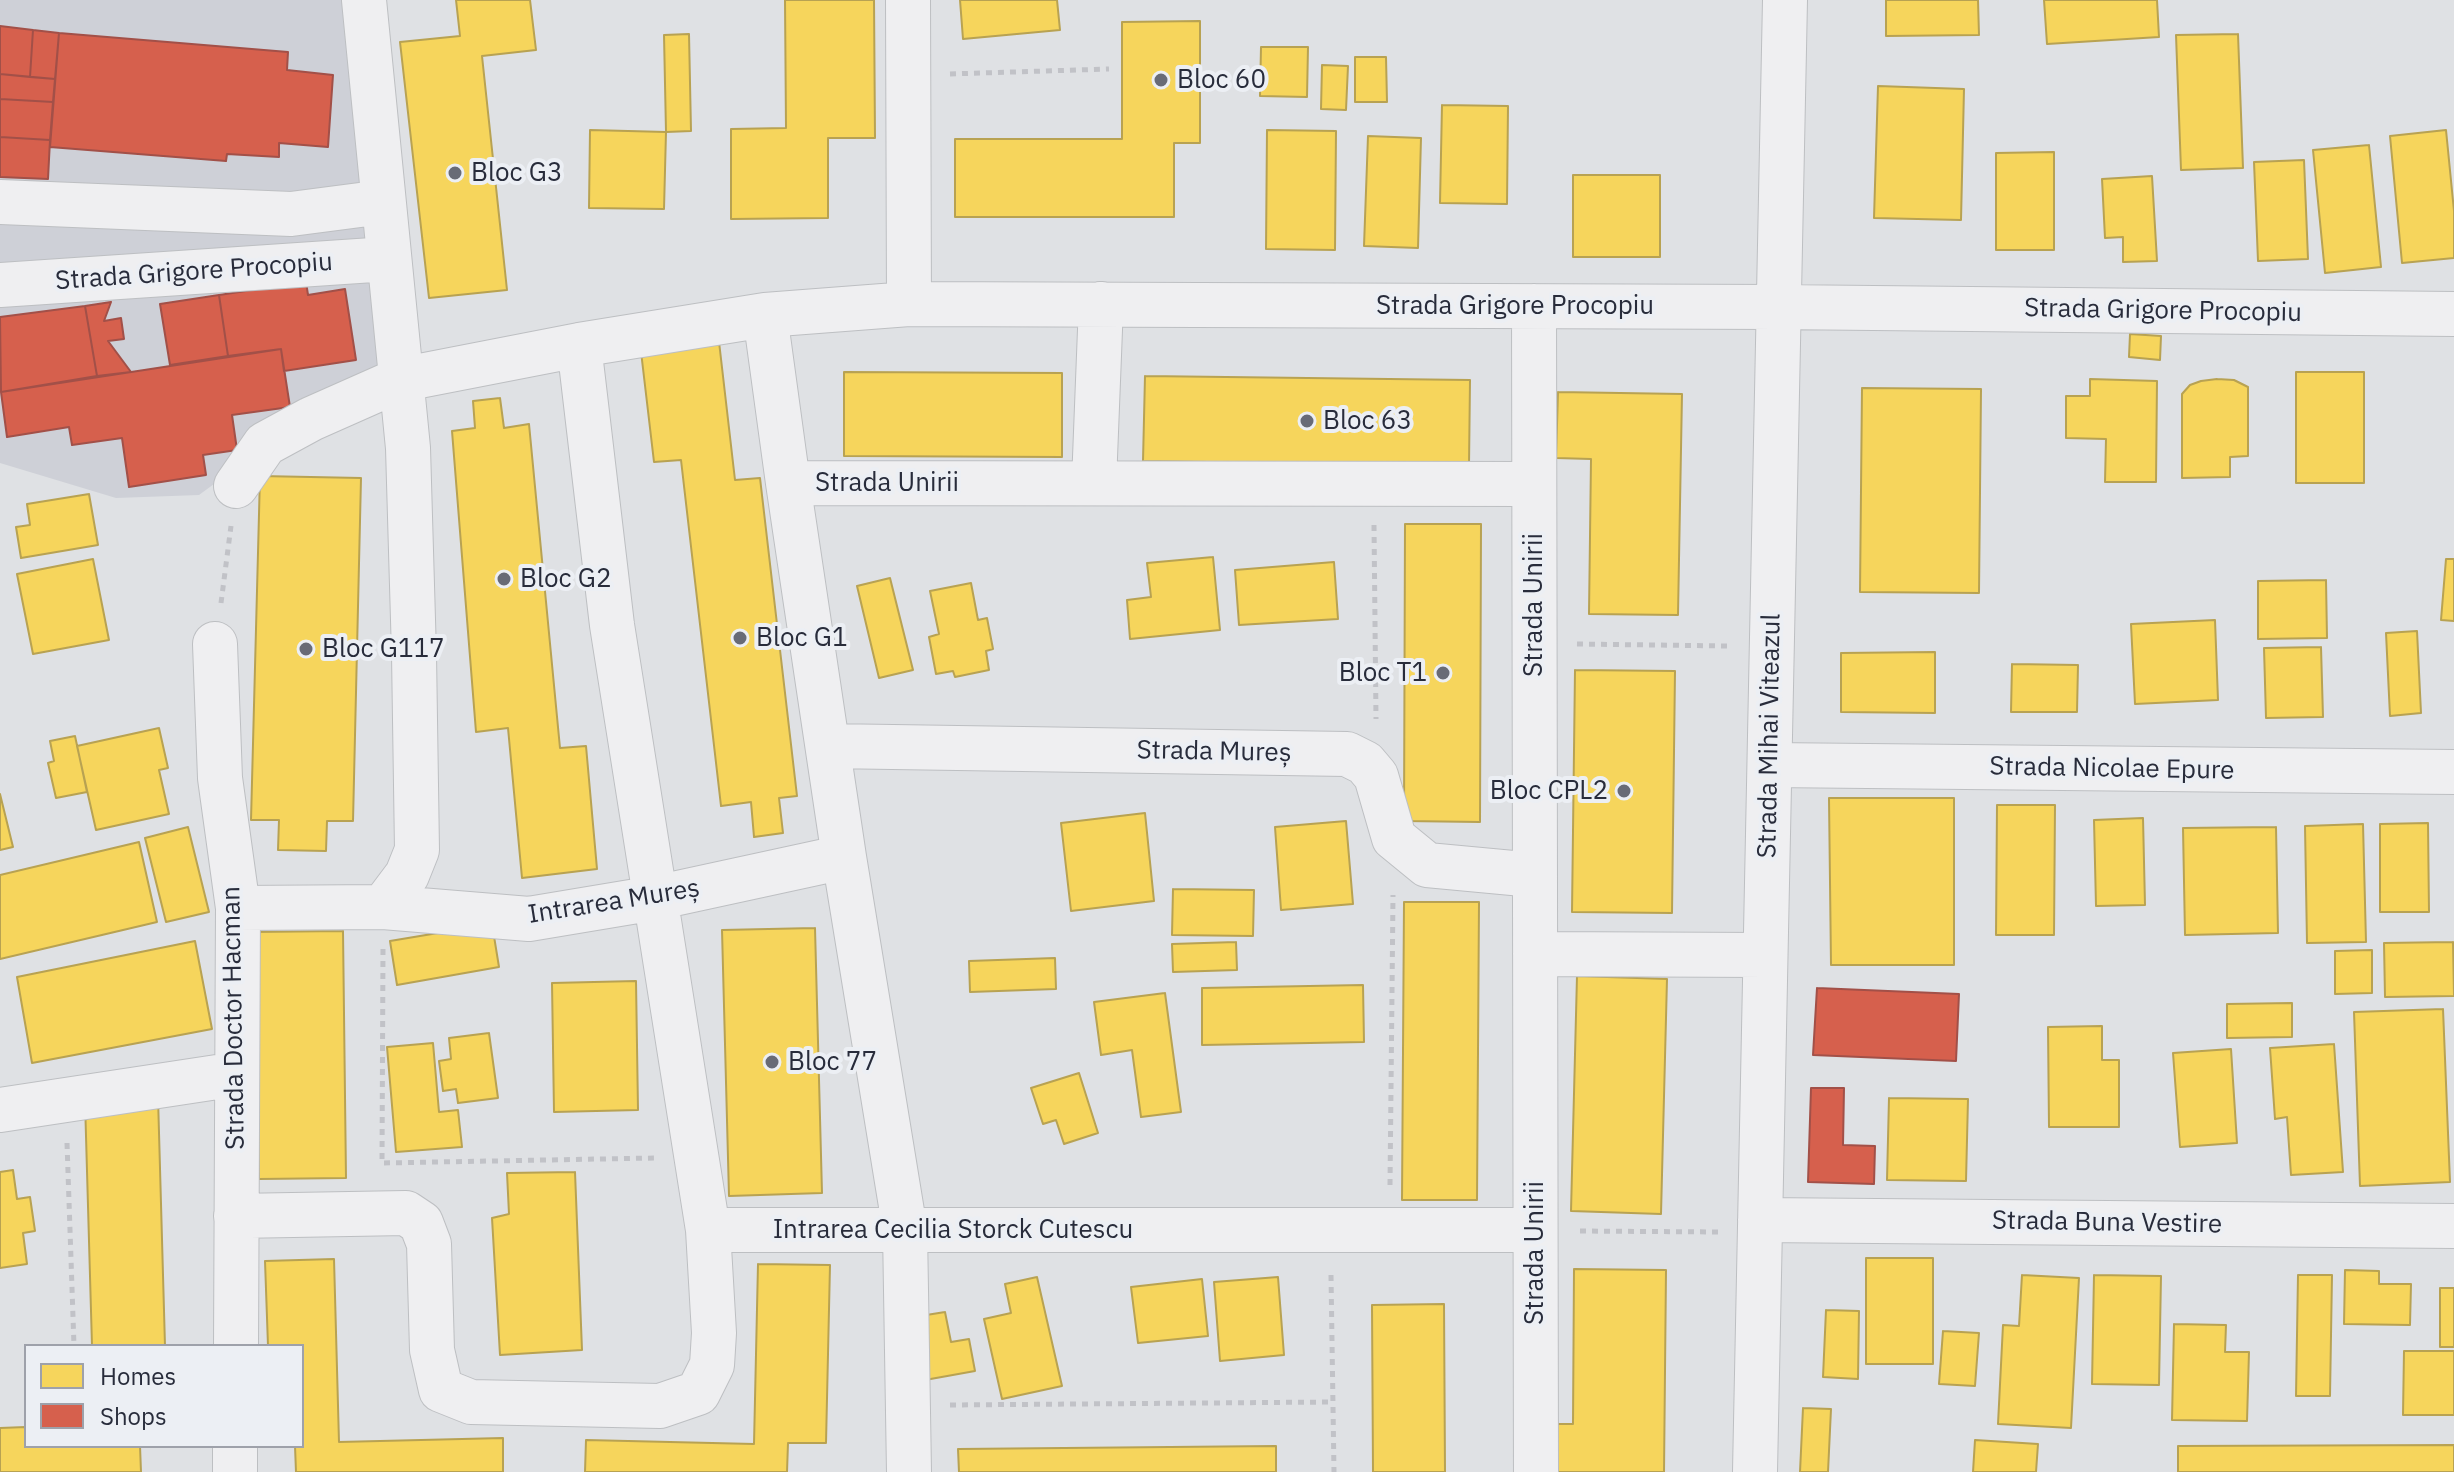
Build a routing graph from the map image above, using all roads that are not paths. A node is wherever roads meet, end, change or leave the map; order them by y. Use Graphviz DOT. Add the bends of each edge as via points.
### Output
graph roads {
  1 [pos="364,0"];
  2 [pos="908,0"];
  3 [pos="1785,0"];
  4 [pos="0,202"];
  5 [pos="383,202"];
  6 [pos="388,259"];
  7 [pos="0,285"];
  8 [pos="909,304"];
  9 [pos="1101,304"];
  10 [pos="1534,306"];
  11 [pos="1777,307"];
  12 [pos="2454,314"];
  13 [pos="765,315"];
  14 [pos="579,345"];
  15 [pos="399,380"];
  16 [pos="788,483"];
  17 [pos="1094,483"];
  18 [pos="1534,484"];
  19 [pos="236,486"];
  20 [pos="215,644"];
  21 [pos="828,746"];
  22 [pos="1770,765"];
  23 [pos="2454,772"];
  24 [pos="844,857"];
  25 [pos="1534,875"];
  26 [pos="655,898"];
  27 [pos="383,907"];
  28 [pos="238,908"];
  29 [pos="1535,954"];
  30 [pos="1765,955"];
  31 [pos="237,1074"];
  32 [pos="0,1110"];
  33 [pos="236,1216"];
  34 [pos="1760,1226"];
  35 [pos="2454,1226"];
  36 [pos="708,1230"];
  37 [pos="905,1230"];
  38 [pos="1535,1230"];
  39 [pos="236,1344"];
  40 [pos="235,1448"];
  41 [pos="235,1472"];
  42 [pos="909,1472"];
  43 [pos="1536,1472"];
  44 [pos="1755,1472"];
  1 -- 5 [label="street"];
  2 -- 8 [label="street"];
  3 -- 11 [label="street, Strada Mihai Viteazul"];
  4 -- 5 [label="street" via="291,214"];
  5 -- 6 [label="street"];
  6 -- 7 [label="street, Strada Grigore Procopiu"];
  6 -- 15 [label="street"];
  8 -- 9 [label="street, Strada Grigore Procopiu"];
  8 -- 13 [label="street, Strada Grigore Procopiu"];
  9 -- 10 [label="street, Strada Grigore Procopiu"];
  9 -- 17 [label="street"];
  10 -- 11 [label="street, Strada Grigore Procopiu"];
  10 -- 18 [label="street"];
  11 -- 12 [label="street, Strada Grigore Procopiu"];
  11 -- 22 [label="street, Strada Mihai Viteazul"];
  13 -- 14 [label="street, Strada Grigore Procopiu"];
  13 -- 16 [label="street"];
  14 -- 15 [label="street, Strada Grigore Procopiu"];
  14 -- 26 [label="street" via="612,625"];
  15 -- 19 [label="street, Strada Grigore Procopiu" via="265,444"];
  15 -- 27 [label="street" via="408,448 417,850 407,875"];
  16 -- 17 [label="street, Strada Unirii"];
  16 -- 21 [label="street"];
  17 -- 18 [label="street, Strada Unirii"];
  18 -- 25 [label="street, Strada Unirii"];
  20 -- 28 [label="street, Strada Doctor Hacman" via="220,778"];
  21 -- 24 [label="street"];
  21 -- 25 [label="street, Strada Mureș" via="1347,754 1376,776 1394,838 1427,865"];
  22 -- 23 [label="street, Strada Nicolae Epure"];
  22 -- 30 [label="street, Strada Mihai Viteazul"];
  24 -- 26 [label="street, Intrarea Mureș"];
  24 -- 37 [label="street"];
  25 -- 29 [label="street, Strada Unirii"];
  26 -- 27 [label="street, Intrarea Mureș" via="529,919"];
  26 -- 36 [label="street"];
  27 -- 28 [label="street, Intrarea Mureș"];
  28 -- 31 [label="street, Strada Doctor Hacman"];
  29 -- 30 [label="street"];
  29 -- 38 [label="street, Strada Unirii"];
  30 -- 34 [label="street, Strada Mihai Viteazul"];
  31 -- 32 [label="street"];
  31 -- 33 [label="street, Strada Doctor Hacman"];
  33 -- 36 [label="street" via="406,1213 421,1223 429,1244 432,1350 441,1390 471,1402 660,1406 698,1393 712,1365 714,1344"];
  33 -- 39 [label="street, Strada Doctor Hacman"];
  34 -- 35 [label="street, Strada Buna Vestire"];
  34 -- 44 [label="street, Strada Mihai Viteazul"];
  36 -- 37 [label="street, Intrarea Cecilia Storck Cutescu"];
  37 -- 38 [label="street, Intrarea Cecilia Storck Cutescu"];
  37 -- 42 [label="street"];
  38 -- 43 [label="street, Strada Unirii"];
  40 -- 41 [label="street"];
}
